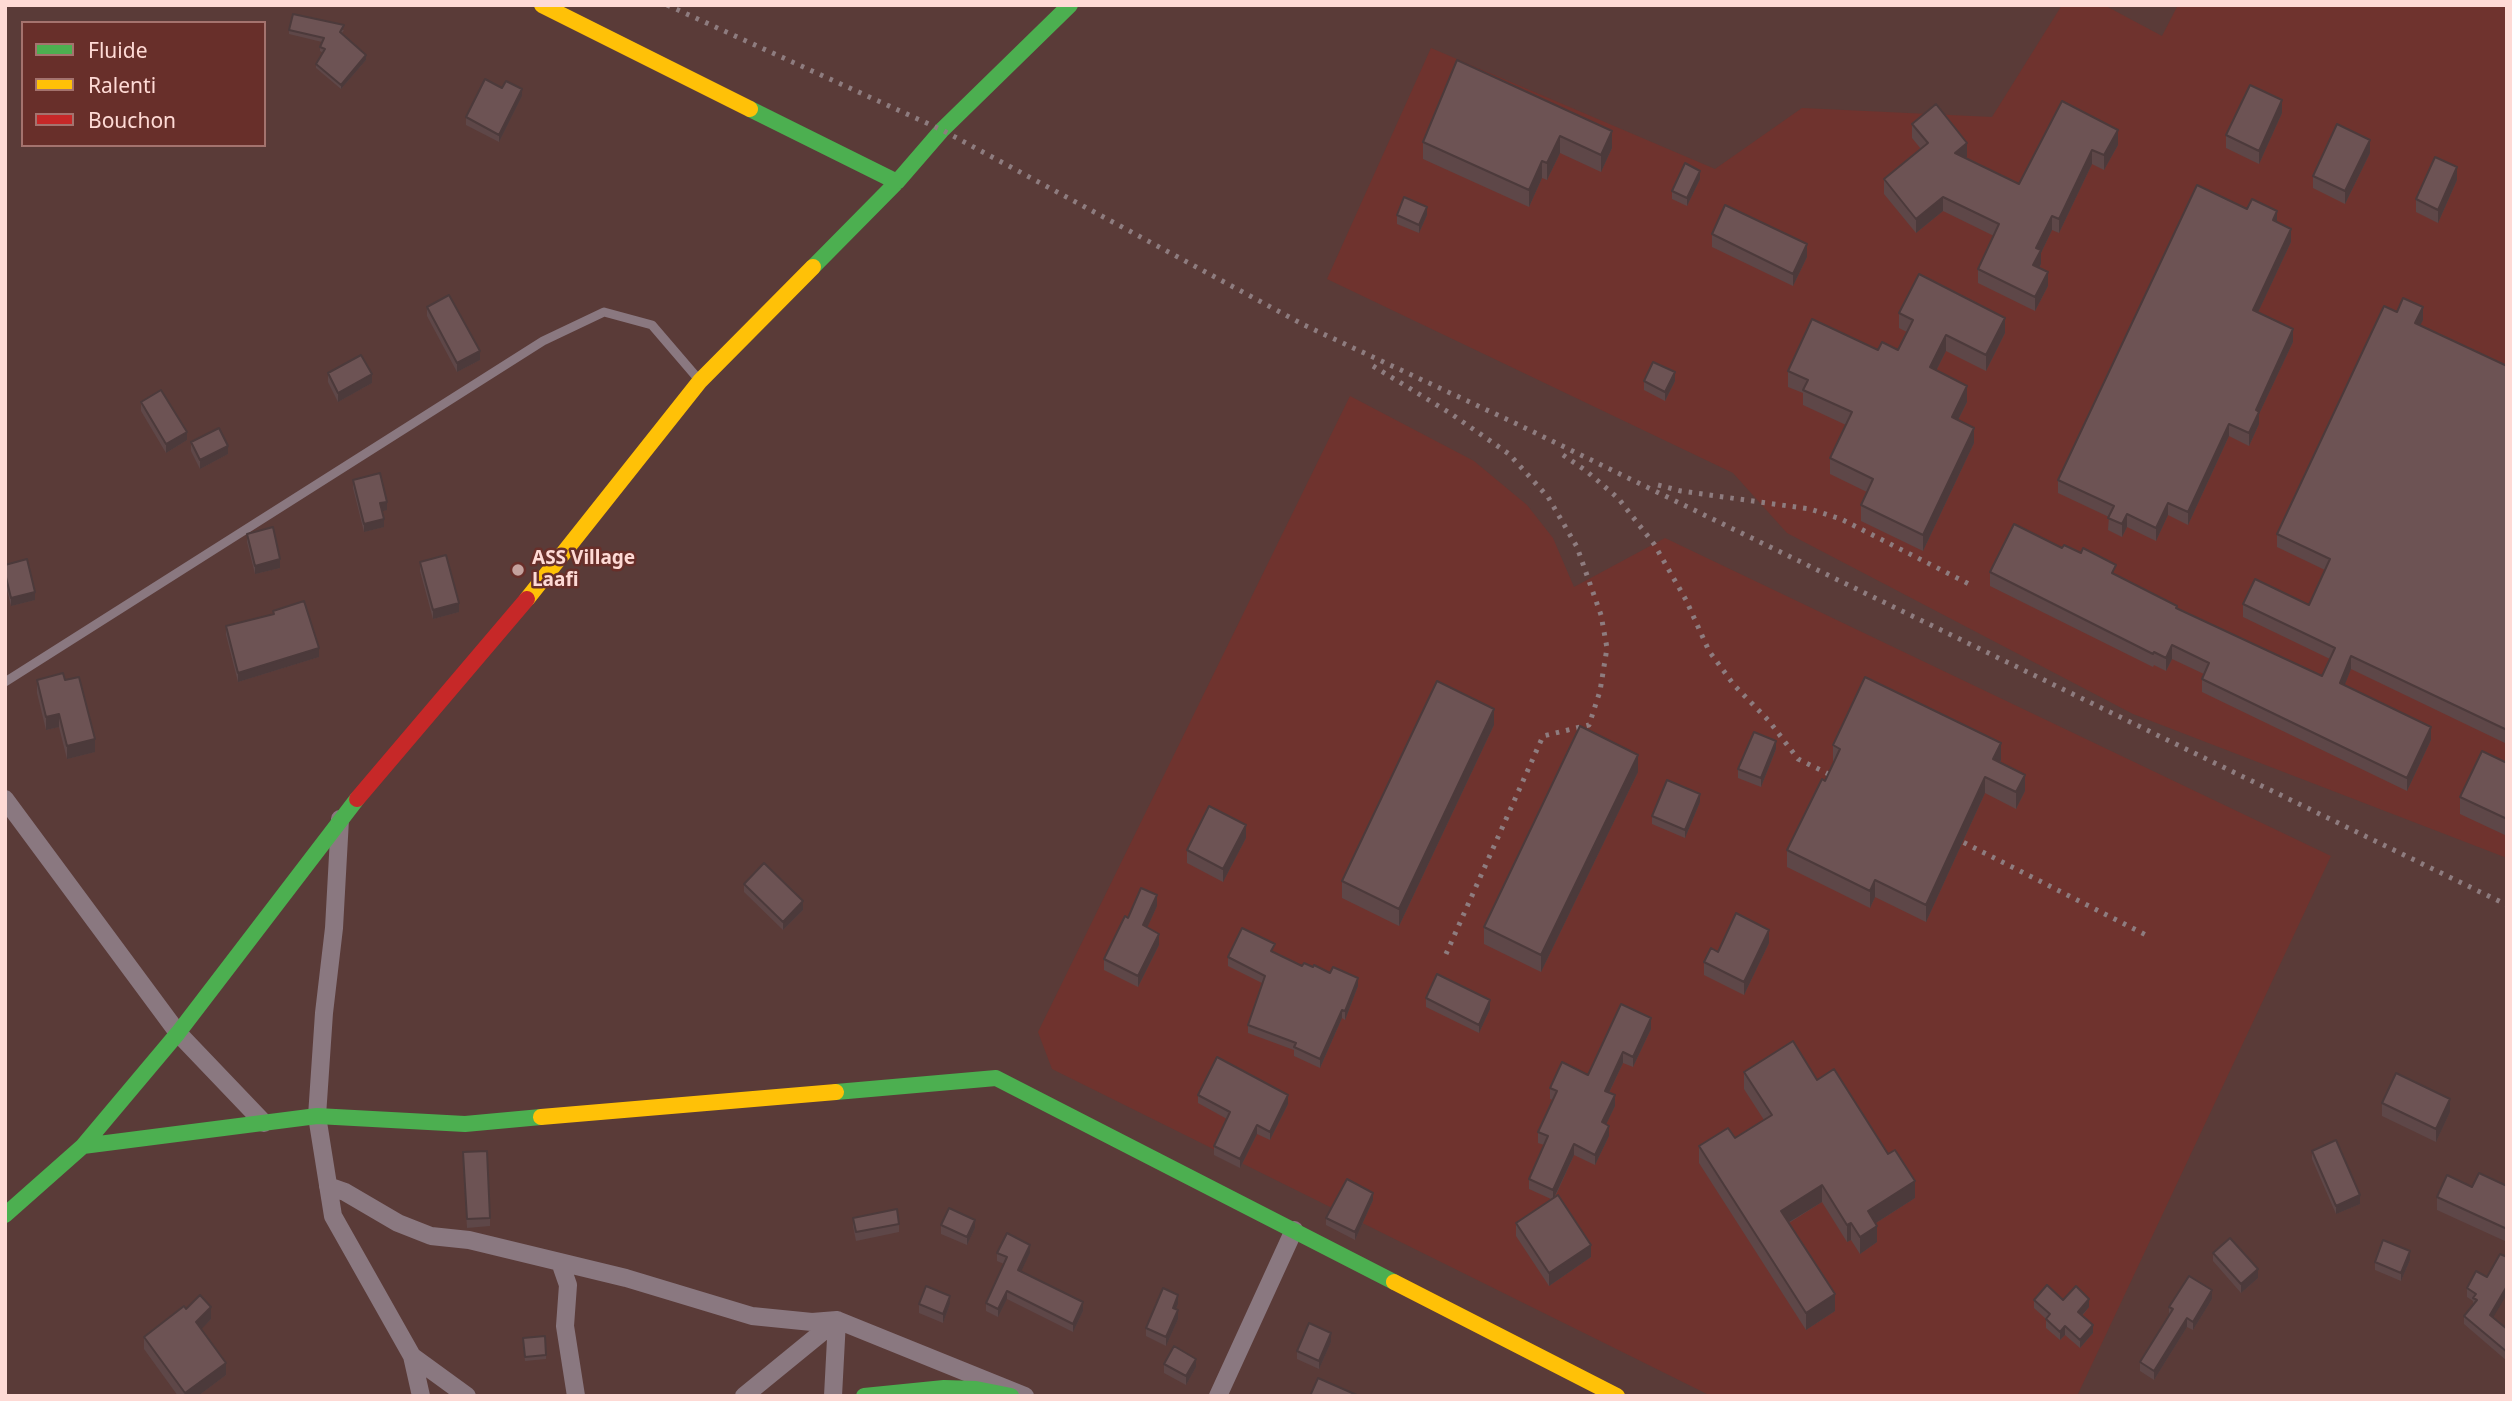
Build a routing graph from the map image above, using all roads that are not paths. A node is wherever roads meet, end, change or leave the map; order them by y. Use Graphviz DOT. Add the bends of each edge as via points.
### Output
graph roads {
  1 [pos="542,5"];
  2 [pos="1070,5"];
  3 [pos="897,182"];
  4 [pos="700,381"];
  5 [pos="5,682"];
  6 [pos="5,799"];
  7 [pos="340,819"];
  8 [pos="178,1033"];
  9 [pos="317,1116"];
  10 [pos="264,1123"];
  11 [pos="83,1146"];
  12 [pos="328,1186"];
  13 [pos="5,1215"];
  14 [pos="1294,1230"];
  15 [pos="560,1262"];
  16 [pos="837,1320"];
  17 [pos="412,1356"];
  18 [pos="421,1396"];
  19 [pos="467,1396"];
  20 [pos="576,1396"];
  21 [pos="744,1396"];
  22 [pos="833,1396"];
  23 [pos="864,1396"];
  24 [pos="1011,1396"];
  25 [pos="1025,1396"];
  26 [pos="1218,1396"];
  27 [pos="1617,1396"];
  1 -- 3 [label="street"];
  2 -- 3 [label="street" via="942,130"];
  3 -- 4 [label="street"];
  4 -- 5 [label="lane" via="652,325 604,312 543,341"];
  4 -- 7 [label="street" via="540,584"];
  6 -- 8 [label="street"];
  7 -- 8 [label="street"];
  7 -- 9 [label="street"];
  8 -- 10 [label="street"];
  8 -- 11 [label="street"];
  9 -- 10 [label="street"];
  9 -- 12 [label="street"];
  9 -- 14 [label="street" via="465,1124 996,1078"];
  10 -- 11 [label="street"];
  11 -- 13 [label="street"];
  12 -- 15 [label="street" via="431,1237 469,1240"];
  12 -- 17 [label="street" via="333,1216"];
  14 -- 26 [label="street"];
  14 -- 27 [label="street"];
  15 -- 16 [label="street" via="752,1316"];
  15 -- 20 [label="street" via="568,1285 565,1326"];
  16 -- 21 [label="street"];
  16 -- 22 [label="street"];
  16 -- 25 [label="street"];
  17 -- 18 [label="street"];
  17 -- 19 [label="street"];
  23 -- 24 [label="street" via="944,1388"];
}
